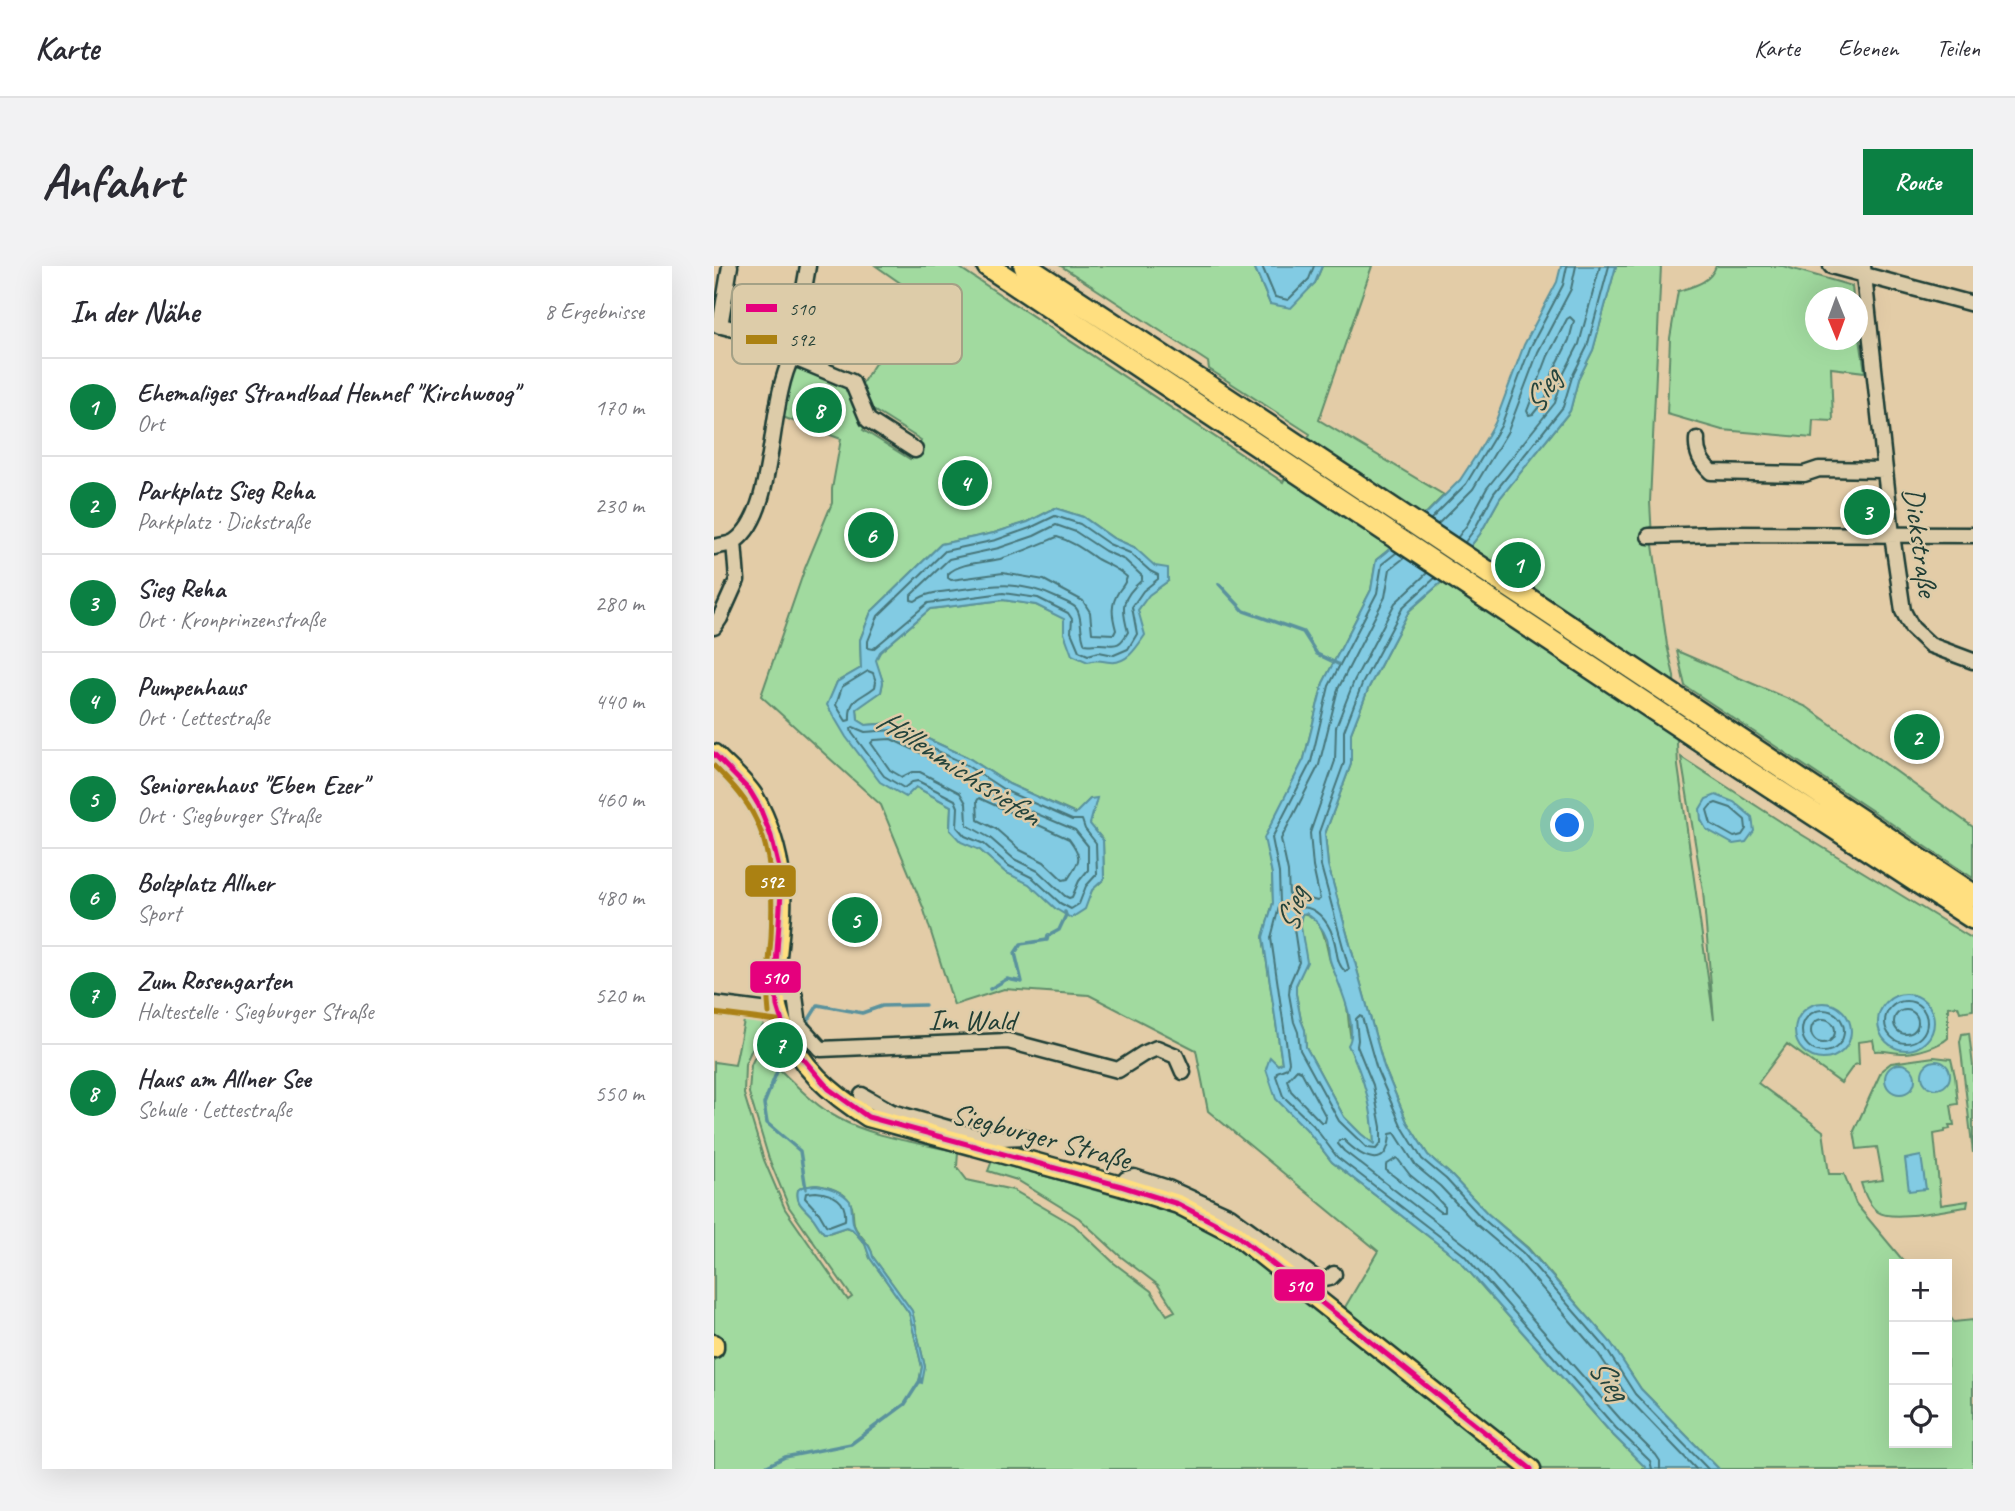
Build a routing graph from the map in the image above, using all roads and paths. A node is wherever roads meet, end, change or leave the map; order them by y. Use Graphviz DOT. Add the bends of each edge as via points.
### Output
graph roads {
  1 [pos="730,266"];
  2 [pos="808,266"];
  3 [pos="988,266"];
  4 [pos="1025,266"];
  5 [pos="1831,266"];
  6 [pos="1863,270"];
  7 [pos="805,284"];
  8 [pos="1973,304"];
  9 [pos="717,325"];
  10 [pos="788,364"];
  11 [pos="809,364"];
  12 [pos="1697,439"];
  13 [pos="915,450"];
  14 [pos="1885,470"];
  15 [pos="1892,535"];
  16 [pos="1973,535"];
  17 [pos="1649,536"];
  18 [pos="734,542"];
  19 [pos="714,547"];
  20 [pos="714,627"];
  21 [pos="1973,661"];
  22 [pos="714,754"];
  23 [pos="1973,895"];
  24 [pos="1973,918"];
  25 [pos="714,1004"];
  26 [pos="777,1004"];
  27 [pos="1183,1072"];
  28 [pos="862,1095"];
  29 [pos="1024,1137"];
  30 [pos="974,1141"];
  31 [pos="1121,1186"];
  32 [pos="1334,1274"];
  33 [pos="1531,1469"];
  1 -- 9 [label="street"];
  2 -- 7 [label="street"];
  3 -- 24 [label="highway"];
  4 -- 23 [label="highway"];
  5 -- 6 [label="street"];
  6 -- 8 [label="street"];
  6 -- 14 [label="street, Dickstraße"];
  10 -- 18 [label="street" via="761,500 752,523"];
  11 -- 13 [label="street" via="852,382 868,420"];
  12 -- 14 [label="street" via="1701,462 1711,472"];
  14 -- 15 [label="street, Dickstraße"];
  15 -- 16 [label="street"];
  15 -- 17 [label="street"];
  15 -- 21 [label="street, Dickstraße" via="1903,611 1912,628 1930,645"];
  18 -- 19 [label="street"];
  18 -- 20 [label="street" via="737,580"];
  22 -- 26 [label="main road, Siegburger Straße" via="753,796 768,826 780,877"];
  25 -- 26 [label="street"];
  26 -- 27 [label="street, Im Wald" via="795,996 799,1025 821,1049 1008,1041 1118,1070 1157,1048 1176,1056"];
  26 -- 30 [label="main road, Siegburger Straße" via="791,1044 812,1073 840,1099 868,1117"];
  28 -- 30 [label="street" via="892,1112"];
  29 -- 30 [label="street"];
  30 -- 31 [label="main road, Siegburger Straße"];
  31 -- 32 [label="street" via="1134,1177 1168,1188 1230,1216 1318,1280"];
  31 -- 33 [label="main road, Siegburger Straße" via="1178,1204 1234,1233"];
}
